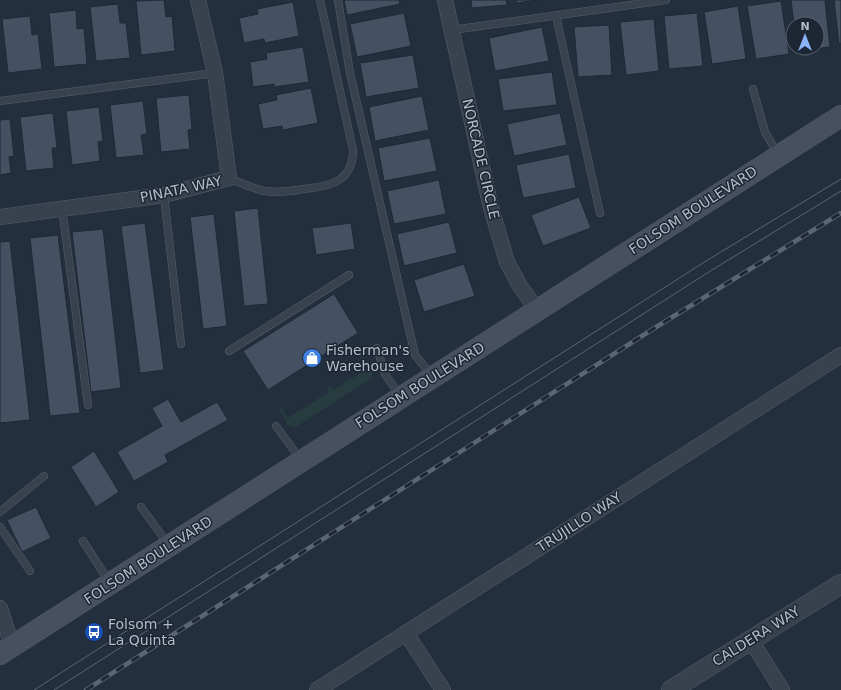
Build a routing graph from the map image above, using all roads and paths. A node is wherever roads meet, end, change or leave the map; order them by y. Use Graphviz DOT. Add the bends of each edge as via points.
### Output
graph roads {
  1 [pos="198,0"];
  2 [pos="320,0"];
  3 [pos="338,0"];
  4 [pos="445,0"];
  5 [pos="666,0"];
  6 [pos="556,16"];
  7 [pos="452,30"];
  8 [pos="215,73"];
  9 [pos="753,89"];
  10 [pos="0,101"];
  11 [pos="841,116"];
  12 [pos="779,156"];
  13 [pos="229,178"];
  14 [pos="164,195"];
  15 [pos="62,208"];
  16 [pos="600,213"];
  17 [pos="0,217"];
  18 [pos="349,275"];
  19 [pos="538,310"];
  20 [pos="181,344"];
  21 [pos="377,348"];
  22 [pos="229,351"];
  23 [pos="841,355"];
  24 [pos="433,378"];
  25 [pos="401,398"];
  26 [pos="88,405"];
  27 [pos="276,426"];
  28 [pos="301,461"];
  29 [pos="44,476"];
  30 [pos="141,507"];
  31 [pos="0,512"];
  32 [pos="0,527"];
  33 [pos="83,541"];
  34 [pos="169,546"];
  35 [pos="30,570"];
  36 [pos="110,584"];
  37 [pos="841,584"];
  38 [pos="0,608"];
  39 [pos="406,633"];
  40 [pos="750,639"];
  41 [pos="4,646"];
  42 [pos="317,690"];
  43 [pos="443,690"];
  44 [pos="671,690"];
  45 [pos="782,690"];
  1 -- 8 [label="street, PINATA WAY"];
  2 -- 13 [label="lane" via="353,150 350,168 344,177 335,183 288,192 265,191"];
  3 -- 24 [label="lane" via="350,73 416,355"];
  4 -- 7 [label="street, NORCADE CIRCLE"];
  5 -- 6 [label="lane"];
  6 -- 7 [label="lane"];
  6 -- 16 [label="lane"];
  7 -- 19 [label="street, NORCADE CIRCLE" via="491,208 507,262 520,286"];
  8 -- 10 [label="lane"];
  8 -- 13 [label="street, PINATA WAY"];
  9 -- 12 [label="lane" via="765,132"];
  11 -- 12 [label="main road, FOLSOM BOULEVARD"];
  12 -- 19 [label="main road, FOLSOM BOULEVARD"];
  13 -- 14 [label="street, PINATA WAY"];
  14 -- 15 [label="street, PINATA WAY"];
  14 -- 20 [label="lane"];
  15 -- 17 [label="street, PINATA WAY"];
  15 -- 26 [label="lane"];
  18 -- 22 [label="lane"];
  19 -- 24 [label="main road, FOLSOM BOULEVARD"];
  21 -- 25 [label="lane" via="386,374"];
  23 -- 39 [label="street, TRUJILLO WAY"];
  24 -- 25 [label="main road, FOLSOM BOULEVARD"];
  25 -- 28 [label="main road, FOLSOM BOULEVARD"];
  27 -- 28 [label="lane"];
  28 -- 34 [label="main road, FOLSOM BOULEVARD"];
  29 -- 31 [label="lane"];
  30 -- 34 [label="lane"];
  32 -- 35 [label="lane"];
  33 -- 36 [label="lane"];
  34 -- 36 [label="main road, FOLSOM BOULEVARD"];
  36 -- 41 [label="main road, FOLSOM BOULEVARD"];
  37 -- 40 [label="street, CALDERA WAY"];
  38 -- 41 [label="street"];
  39 -- 42 [label="street, TRUJILLO WAY"];
  39 -- 43 [label="street"];
  40 -- 44 [label="street, CALDERA WAY"];
  40 -- 45 [label="street"];
}
